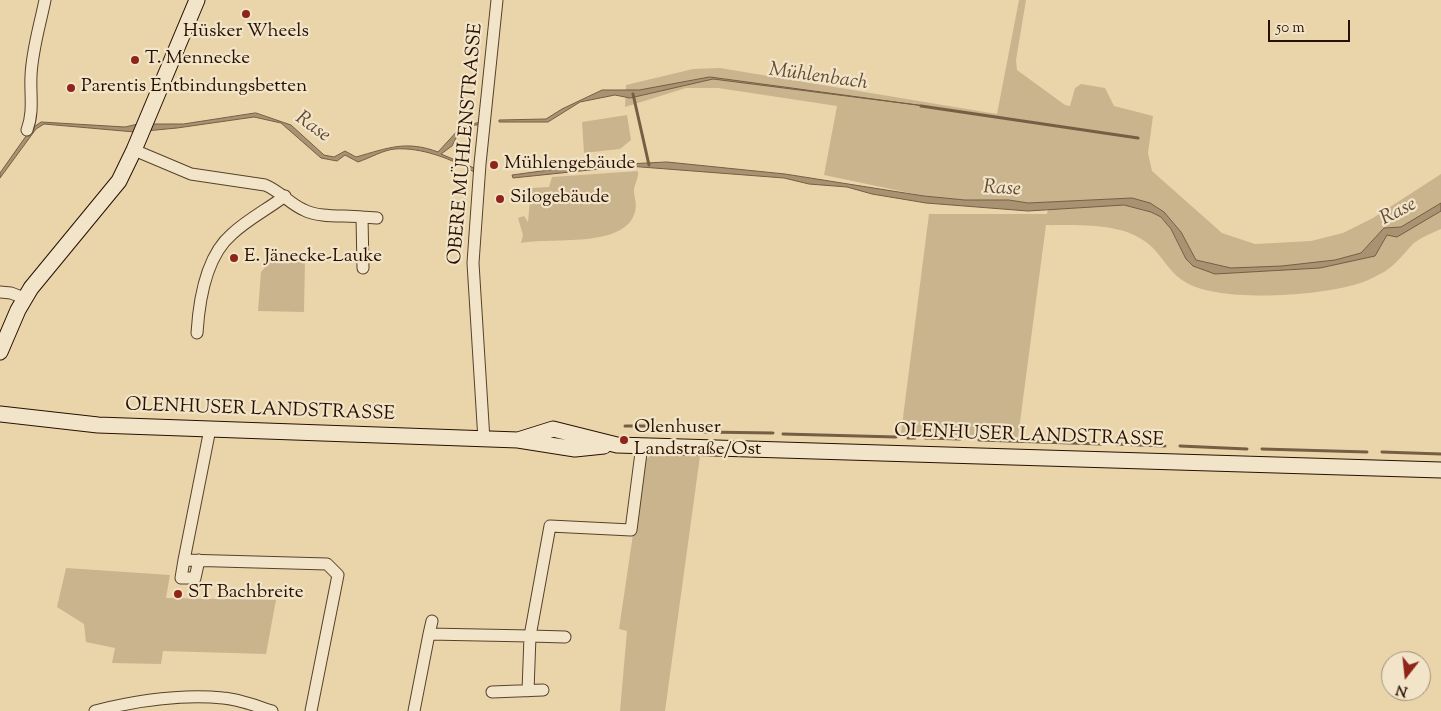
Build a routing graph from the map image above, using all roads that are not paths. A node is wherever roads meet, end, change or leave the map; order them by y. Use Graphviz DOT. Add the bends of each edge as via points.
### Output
graph roads {
  1 [pos="45,0"];
  2 [pos="197,0"];
  3 [pos="497,0"];
  4 [pos="28,130"];
  5 [pos="134,150"];
  6 [pos="285,196"];
  7 [pos="362,217"];
  8 [pos="377,218"];
  9 [pos="363,268"];
  10 [pos="0,292"];
  11 [pos="24,298"];
  12 [pos="197,333"];
  13 [pos="0,352"];
  14 [pos="0,414"];
  15 [pos="210,429"];
  16 [pos="484,440"];
  17 [pos="642,445"];
  18 [pos="1441,470"];
  19 [pos="184,560"];
  20 [pos="198,560"];
  21 [pos="432,621"];
  22 [pos="430,634"];
  23 [pos="530,636"];
  24 [pos="565,638"];
  25 [pos="543,690"];
  26 [pos="528,691"];
  27 [pos="492,692"];
  28 [pos="95,711"];
  29 [pos="272,711"];
  30 [pos="312,711"];
  31 [pos="414,711"];
  1 -- 4 [label="street" via="34,51"];
  2 -- 5 [label="street"];
  3 -- 16 [label="street, OBERE MÜHLENSTRASSE" via="473,263"];
  5 -- 6 [label="street" via="191,174 265,185"];
  5 -- 11 [label="street" via="108,198"];
  6 -- 7 [label="street" via="312,213"];
  6 -- 12 [label="street" via="241,226 223,243 204,287"];
  7 -- 8 [label="street"];
  7 -- 9 [label="street"];
  10 -- 11 [label="street"];
  11 -- 13 [label="street"];
  14 -- 15 [label="street, OLENHUSER LANDSTRASSE" via="98,425"];
  15 -- 16 [label="street, OLENHUSER LANDSTRASSE"];
  15 -- 19 [label="street"];
  16 -- 17 [label="street, OLENHUSER LANDSTRASSE" via="518,440 575,449 616,444"];
  17 -- 18 [label="street, OLENHUSER LANDSTRASSE"];
  17 -- 23 [label="street" via="631,530 550,526"];
  19 -- 20 [label="street"];
  19 -- 20 [label="street" via="181,578 195,578"];
  20 -- 30 [label="street" via="328,564 338,575"];
  21 -- 22 [label="street"];
  22 -- 23 [label="street"];
  22 -- 31 [label="street"];
  23 -- 24 [label="street"];
  23 -- 26 [label="street"];
  25 -- 26 [label="street"];
  26 -- 27 [label="street"];
  28 -- 29 [label="street" via="121,705 202,697 225,698"];
}
